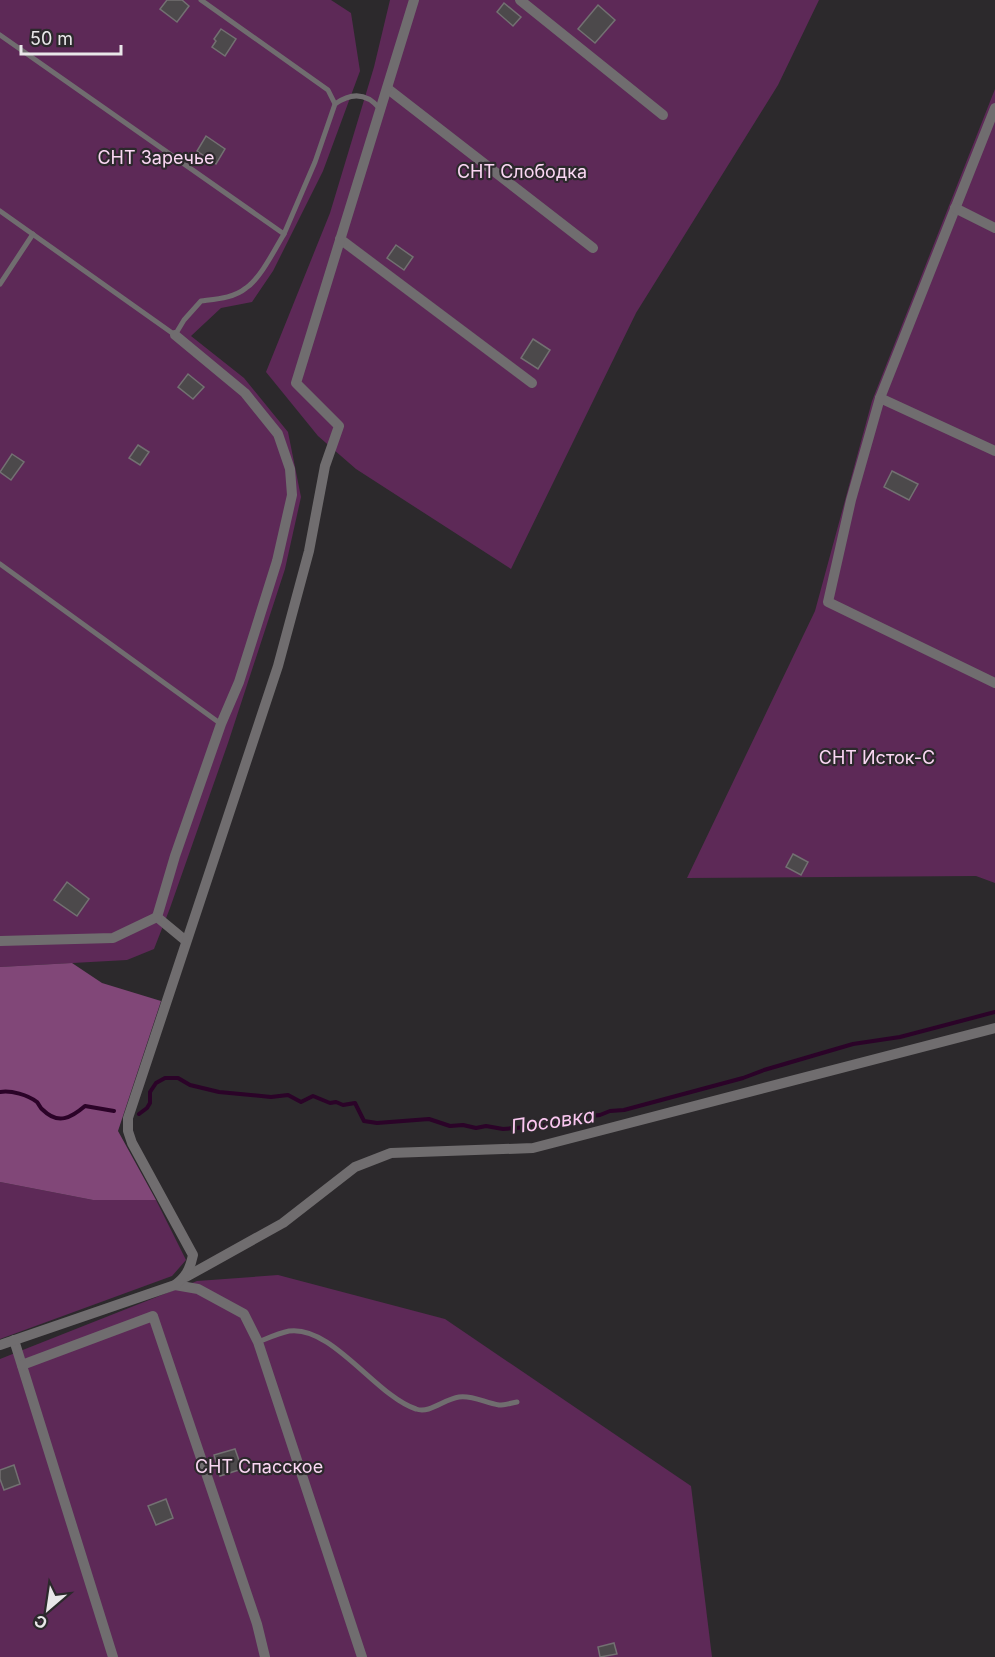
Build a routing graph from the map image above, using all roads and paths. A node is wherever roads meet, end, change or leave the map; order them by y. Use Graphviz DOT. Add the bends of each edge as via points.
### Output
graph roads {
  1 [pos="201,0"];
  2 [pos="414,0"];
  3 [pos="520,0"];
  4 [pos="0,35"];
  5 [pos="388,89"];
  6 [pos="335,104"];
  7 [pos="381,110"];
  8 [pos="994,111"];
  9 [pos="663,115"];
  10 [pos="955,208"];
  11 [pos="0,211"];
  12 [pos="995,228"];
  13 [pos="33,234"];
  14 [pos="284,234"];
  15 [pos="340,239"];
  16 [pos="593,248"];
  17 [pos="0,284"];
  18 [pos="175,335"];
  19 [pos="532,383"];
  20 [pos="880,398"];
  21 [pos="995,451"];
  22 [pos="0,564"];
  23 [pos="995,682"];
  24 [pos="221,724"];
  25 [pos="157,917"];
  26 [pos="0,941"];
  27 [pos="186,941"];
  28 [pos="995,1028"];
  29 [pos="179,1282"];
  30 [pos="14,1340"];
  31 [pos="258,1342"];
  32 [pos="0,1345"];
  33 [pos="22,1365"];
  34 [pos="517,1402"];
  35 [pos="113,1657"];
  36 [pos="265,1657"];
  37 [pos="362,1657"];
  1 -- 6 [label="lane" via="328,90"];
  2 -- 5 [label="street"];
  3 -- 9 [label="street"];
  4 -- 14 [label="lane"];
  5 -- 7 [label="street"];
  5 -- 16 [label="street"];
  6 -- 7 [label="lane" via="355,94 372,99"];
  6 -- 14 [label="lane"];
  7 -- 15 [label="street"];
  8 -- 10 [label="street"];
  10 -- 12 [label="street"];
  10 -- 20 [label="street"];
  11 -- 13 [label="lane"];
  13 -- 17 [label="lane"];
  13 -- 18 [label="lane"];
  14 -- 18 [label="lane" via="247,288 224,298 201,301"];
  15 -- 19 [label="street"];
  15 -- 27 [label="street" via="296,382 339,426 325,466 309,551 278,666"];
  18 -- 24 [label="street" via="245,393 278,434 290,469 292,495 277,561 239,682"];
  20 -- 21 [label="street"];
  20 -- 23 [label="street" via="828,602"];
  22 -- 24 [label="lane"];
  24 -- 25 [label="street"];
  25 -- 26 [label="street" via="113,938"];
  25 -- 27 [label="street"];
  27 -- 29 [label="street" via="128,1119 132,1143 193,1255 190,1268"];
  28 -- 29 [label="street" via="533,1148 391,1153 355,1167 283,1223"];
  29 -- 30 [label="street"];
  29 -- 31 [label="street" via="244,1314"];
  30 -- 32 [label="street"];
  30 -- 33 [label="street"];
  31 -- 34 [label="lane" via="289,1331 307,1332 330,1345 404,1404 418,1410 456,1397 498,1405"];
  31 -- 37 [label="street"];
  33 -- 35 [label="street"];
  33 -- 36 [label="street" via="153,1316"];
}
